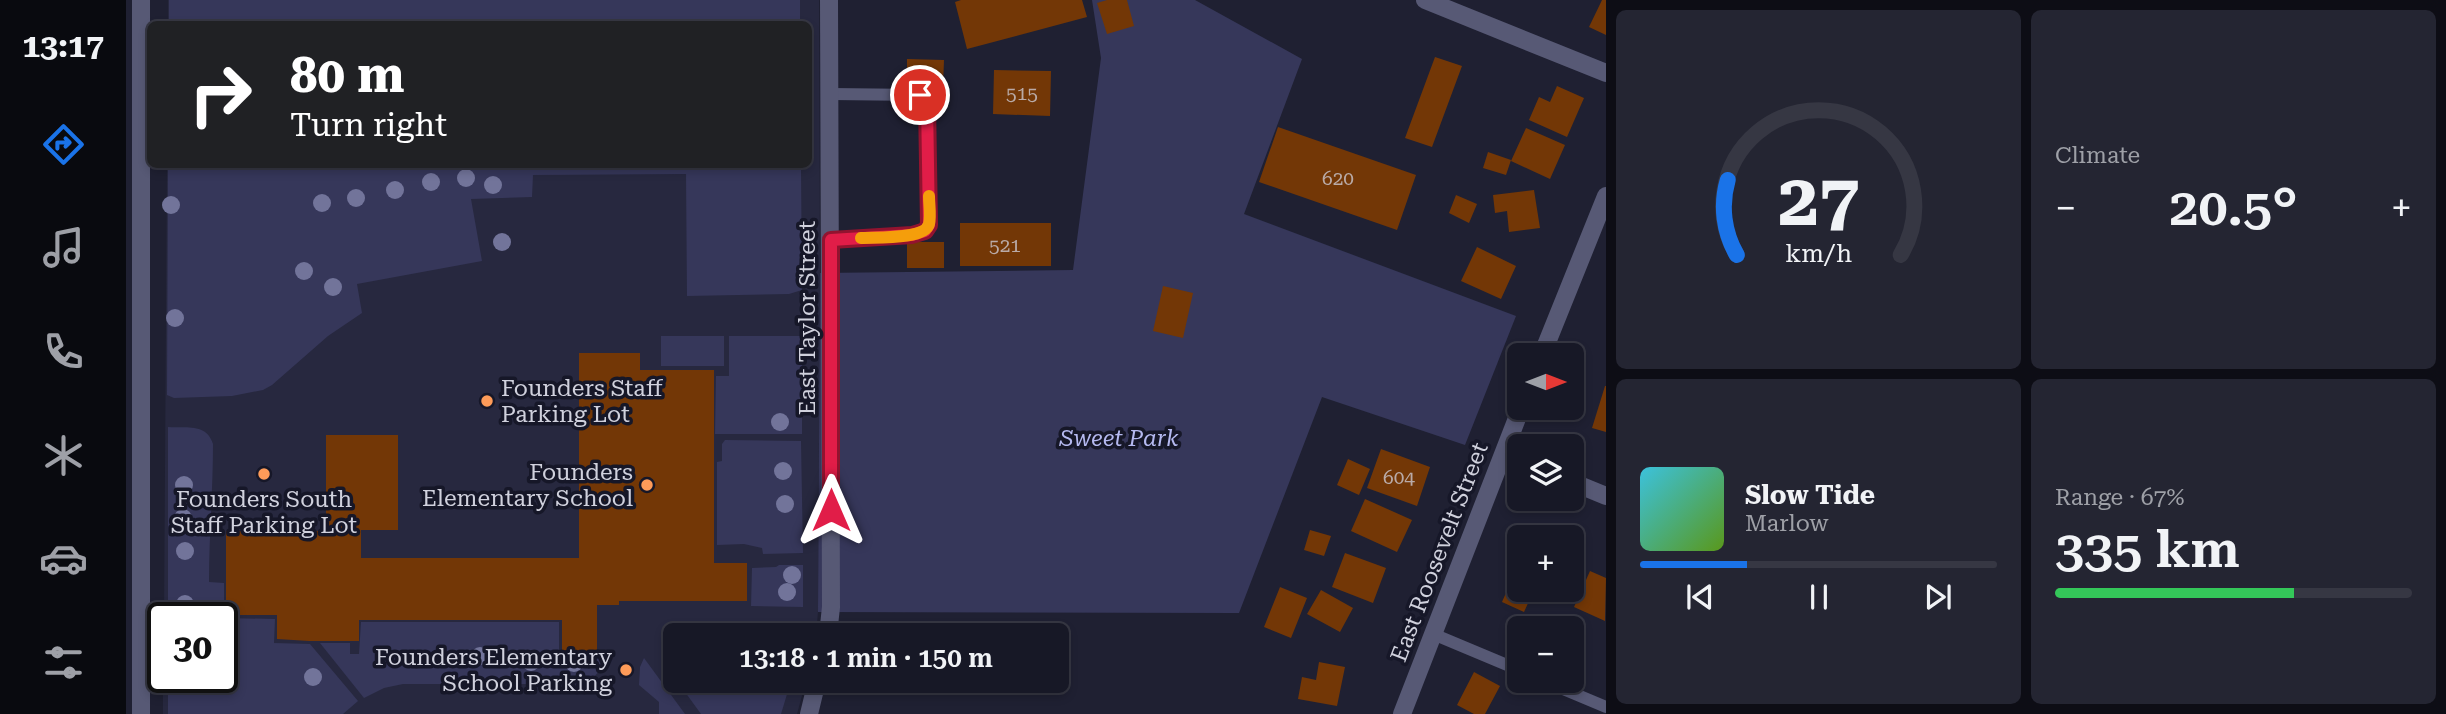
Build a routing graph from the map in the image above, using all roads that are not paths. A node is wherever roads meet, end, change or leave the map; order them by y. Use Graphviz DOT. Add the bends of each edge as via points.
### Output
graph roads {
  1 [pos="141,0"];
  2 [pos="829,0"];
  3 [pos="1425,0"];
  4 [pos="126,1"];
  5 [pos="1606,72"];
  6 [pos="831,94"];
  7 [pos="1606,196"];
  8 [pos="133,210"];
  9 [pos="831,240"];
  10 [pos="1547,343"];
  11 [pos="133,413"];
  12 [pos="1507,466"];
  13 [pos="1584,487"];
  14 [pos="1606,496"];
  15 [pos="829,623"];
  16 [pos="133,626"];
  17 [pos="1433,634"];
  18 [pos="1507,665"];
  19 [pos="814,693"];
  20 [pos="1573,693"];
  21 [pos="1606,707"];
  22 [pos="141,714"];
  23 [pos="809,714"];
  24 [pos="1402,714"];
  1 -- 4 [label="street"];
  1 -- 8 [label="street"];
  2 -- 6 [label="street, East Taylor Street"];
  3 -- 5 [label="street"];
  6 -- 9 [label="street, East Taylor Street"];
  6 -- 9 [label="lane" via="920,95 927,102 929,225 912,235"];
  7 -- 10 [label="street"];
  8 -- 11 [label="street"];
  9 -- 15 [label="street, East Taylor Street"];
  11 -- 16 [label="street"];
  12 -- 17 [label="street, East Roosevelt Street"];
  13 -- 14 [label="street"];
  16 -- 22 [label="street"];
  17 -- 18 [label="lane"];
  17 -- 24 [label="street, East Roosevelt Street"];
  19 -- 23 [label="street"];
  20 -- 21 [label="lane"];
}
